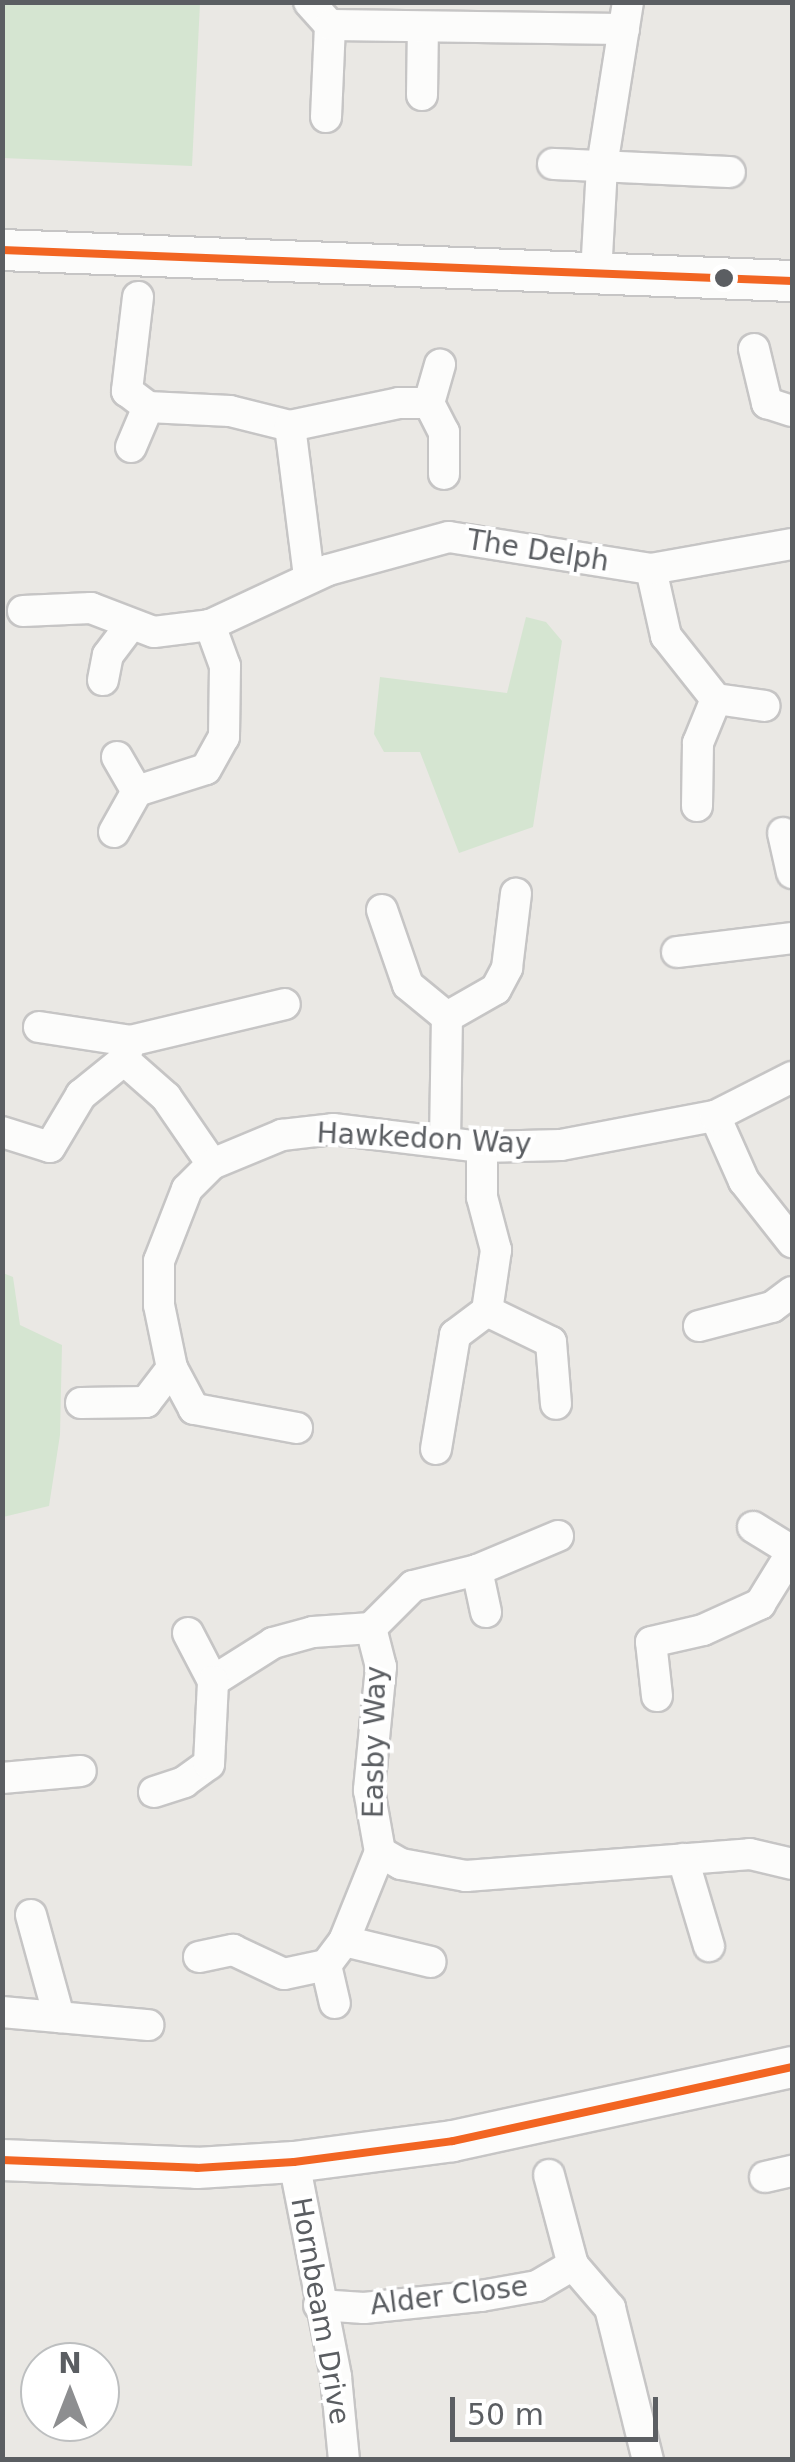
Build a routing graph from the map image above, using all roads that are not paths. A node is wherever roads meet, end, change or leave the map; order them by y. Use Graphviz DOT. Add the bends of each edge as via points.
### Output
graph roads {
  1 [pos="309,2"];
  2 [pos="626,16"];
  3 [pos="330,25"];
  4 [pos="423,27"];
  5 [pos="422,95"];
  6 [pos="326,117"];
  7 [pos="553,164"];
  8 [pos="602,166"];
  9 [pos="730,172"];
  10 [pos="2,250"];
  11 [pos="596,274"];
  12 [pos="792,281"];
  13 [pos="138,296"];
  14 [pos="754,349"];
  15 [pos="440,364"];
  16 [pos="430,402"];
  17 [pos="148,407"];
  18 [pos="792,411"];
  19 [pos="290,426"];
  20 [pos="131,446"];
  21 [pos="444,474"];
  22 [pos="792,544"];
  23 [pos="651,569"];
  24 [pos="309,576"];
  25 [pos="23,612"];
  26 [pos="210,625"];
  27 [pos="130,626"];
  28 [pos="103,680"];
  29 [pos="716,699"];
  30 [pos="764,706"];
  31 [pos="117,757"];
  32 [pos="136,790"];
  33 [pos="698,806"];
  34 [pos="114,832"];
  35 [pos="784,833"];
  36 [pos="792,873"];
  37 [pos="516,894"];
  38 [pos="382,910"];
  39 [pos="792,938"];
  40 [pos="678,952"];
  41 [pos="285,1004"];
  42 [pos="447,1018"];
  43 [pos="39,1027"];
  44 [pos="124,1038"];
  45 [pos="792,1078"];
  46 [pos="715,1116"];
  47 [pos="2,1132"];
  48 [pos="444,1142"];
  49 [pos="482,1146"];
  50 [pos="212,1164"];
  51 [pos="792,1242"];
  52 [pos="792,1292"];
  53 [pos="487,1311"];
  54 [pos="700,1326"];
  55 [pos="172,1368"];
  56 [pos="81,1403"];
  57 [pos="556,1404"];
  58 [pos="297,1428"];
  59 [pos="436,1449"];
  60 [pos="753,1527"];
  61 [pos="558,1536"];
  62 [pos="792,1551"];
  63 [pos="477,1570"];
  64 [pos="486,1612"];
  65 [pos="371,1628"];
  66 [pos="188,1633"];
  67 [pos="213,1681"];
  68 [pos="657,1696"];
  69 [pos="81,1771"];
  70 [pos="2,1778"];
  71 [pos="154,1792"];
  72 [pos="380,1852"];
  73 [pos="683,1859"];
  74 [pos="792,1864"];
  75 [pos="31,1915"];
  76 [pos="709,1946"];
  77 [pos="335,1953"];
  78 [pos="199,1957"];
  79 [pos="432,1962"];
  80 [pos="334,2003"];
  81 [pos="2,2012"];
  82 [pos="59,2016"];
  83 [pos="148,2025"];
  84 [pos="792,2067"];
  85 [pos="2,2160"];
  86 [pos="294,2162"];
  87 [pos="549,2175"];
  88 [pos="573,2265"];
  89 [pos="319,2305"];
  90 [pos="344,2460"];
  91 [pos="648,2460"];
  1 -- 3 [label="street"];
  2 -- 4 [label="street"];
  2 -- 8 [label="street"];
  3 -- 4 [label="street"];
  3 -- 6 [label="street"];
  4 -- 5 [label="street"];
  7 -- 8 [label="street"];
  8 -- 9 [label="street"];
  8 -- 11 [label="street"];
  10 -- 11 [label="street"];
  11 -- 12 [label="street"];
  13 -- 17 [label="street" via="127,391"];
  14 -- 18 [label="street" via="767,402"];
  15 -- 16 [label="street"];
  16 -- 19 [label="street" via="399,402"];
  16 -- 21 [label="street" via="444,432"];
  17 -- 19 [label="street" via="230,411"];
  17 -- 20 [label="street"];
  19 -- 24 [label="street"];
  22 -- 23 [label="street, The Delph"];
  23 -- 24 [label="street, The Delph" via="449,537"];
  23 -- 29 [label="street" via="666,636"];
  24 -- 26 [label="street, The Delph"];
  25 -- 27 [label="street, The Delph" via="90,608"];
  26 -- 27 [label="street, The Delph" via="154,632"];
  26 -- 32 [label="street" via="226,666 224,737 206,769"];
  27 -- 28 [label="street" via="108,655"];
  29 -- 30 [label="street"];
  29 -- 33 [label="street" via="698,743"];
  31 -- 32 [label="street"];
  32 -- 34 [label="street"];
  35 -- 36 [label="street"];
  37 -- 42 [label="street" via="507,968 496,989"];
  38 -- 42 [label="street" via="408,985"];
  39 -- 40 [label="street"];
  41 -- 44 [label="street"];
  42 -- 48 [label="street"];
  43 -- 44 [label="street"];
  44 -- 47 [label="street" via="50,1147"];
  44 -- 50 [label="street"];
  45 -- 46 [label="street, Hawkedon Way"];
  46 -- 49 [label="street, Hawkedon Way" via="561,1145"];
  46 -- 51 [label="street" via="744,1181"];
  48 -- 49 [label="street, Hawkedon Way"];
  48 -- 50 [label="street, Hawkedon Way" via="332,1130 282,1134"];
  49 -- 53 [label="street" via="482,1197 496,1250"];
  50 -- 55 [label="street, Hawkedon Way" via="187,1189 159,1262 158,1306"];
  52 -- 54 [label="street" via="772,1307"];
  53 -- 57 [label="street" via="551,1342"];
  53 -- 59 [label="street" via="455,1334"];
  55 -- 56 [label="street" via="146,1402"];
  55 -- 58 [label="street, Hawkedon Way" via="194,1409"];
  60 -- 62 [label="street"];
  61 -- 63 [label="street, Easby Way"];
  62 -- 68 [label="street" via="760,1604 703,1630 651,1642"];
  63 -- 64 [label="street"];
  63 -- 65 [label="street, Easby Way" via="413,1586"];
  65 -- 67 [label="street" via="313,1632 274,1644"];
  65 -- 72 [label="street, Easby Way" via="381,1667 369,1790"];
  66 -- 67 [label="street"];
  67 -- 71 [label="street" via="209,1764"];
  69 -- 70 [label="street"];
  72 -- 73 [label="street, Easby Way" via="400,1864 466,1876"];
  72 -- 77 [label="street"];
  73 -- 74 [label="street, Easby Way" via="750,1854"];
  73 -- 76 [label="street"];
  75 -- 82 [label="street"];
  77 -- 78 [label="street" via="284,1974 233,1950"];
  77 -- 79 [label="street"];
  77 -- 80 [label="street"];
  81 -- 82 [label="street"];
  82 -- 83 [label="street"];
  84 -- 86 [label="street" via="452,2141"];
  85 -- 86 [label="street" via="197,2168"];
  86 -- 89 [label="street, Hornbeam Drive"];
  87 -- 88 [label="street"];
  88 -- 89 [label="street, Alder Close" via="538,2286 481,2296 364,2308"];
  88 -- 91 [label="street" via="610,2308"];
  89 -- 90 [label="street, Hornbeam Drive"];
}
